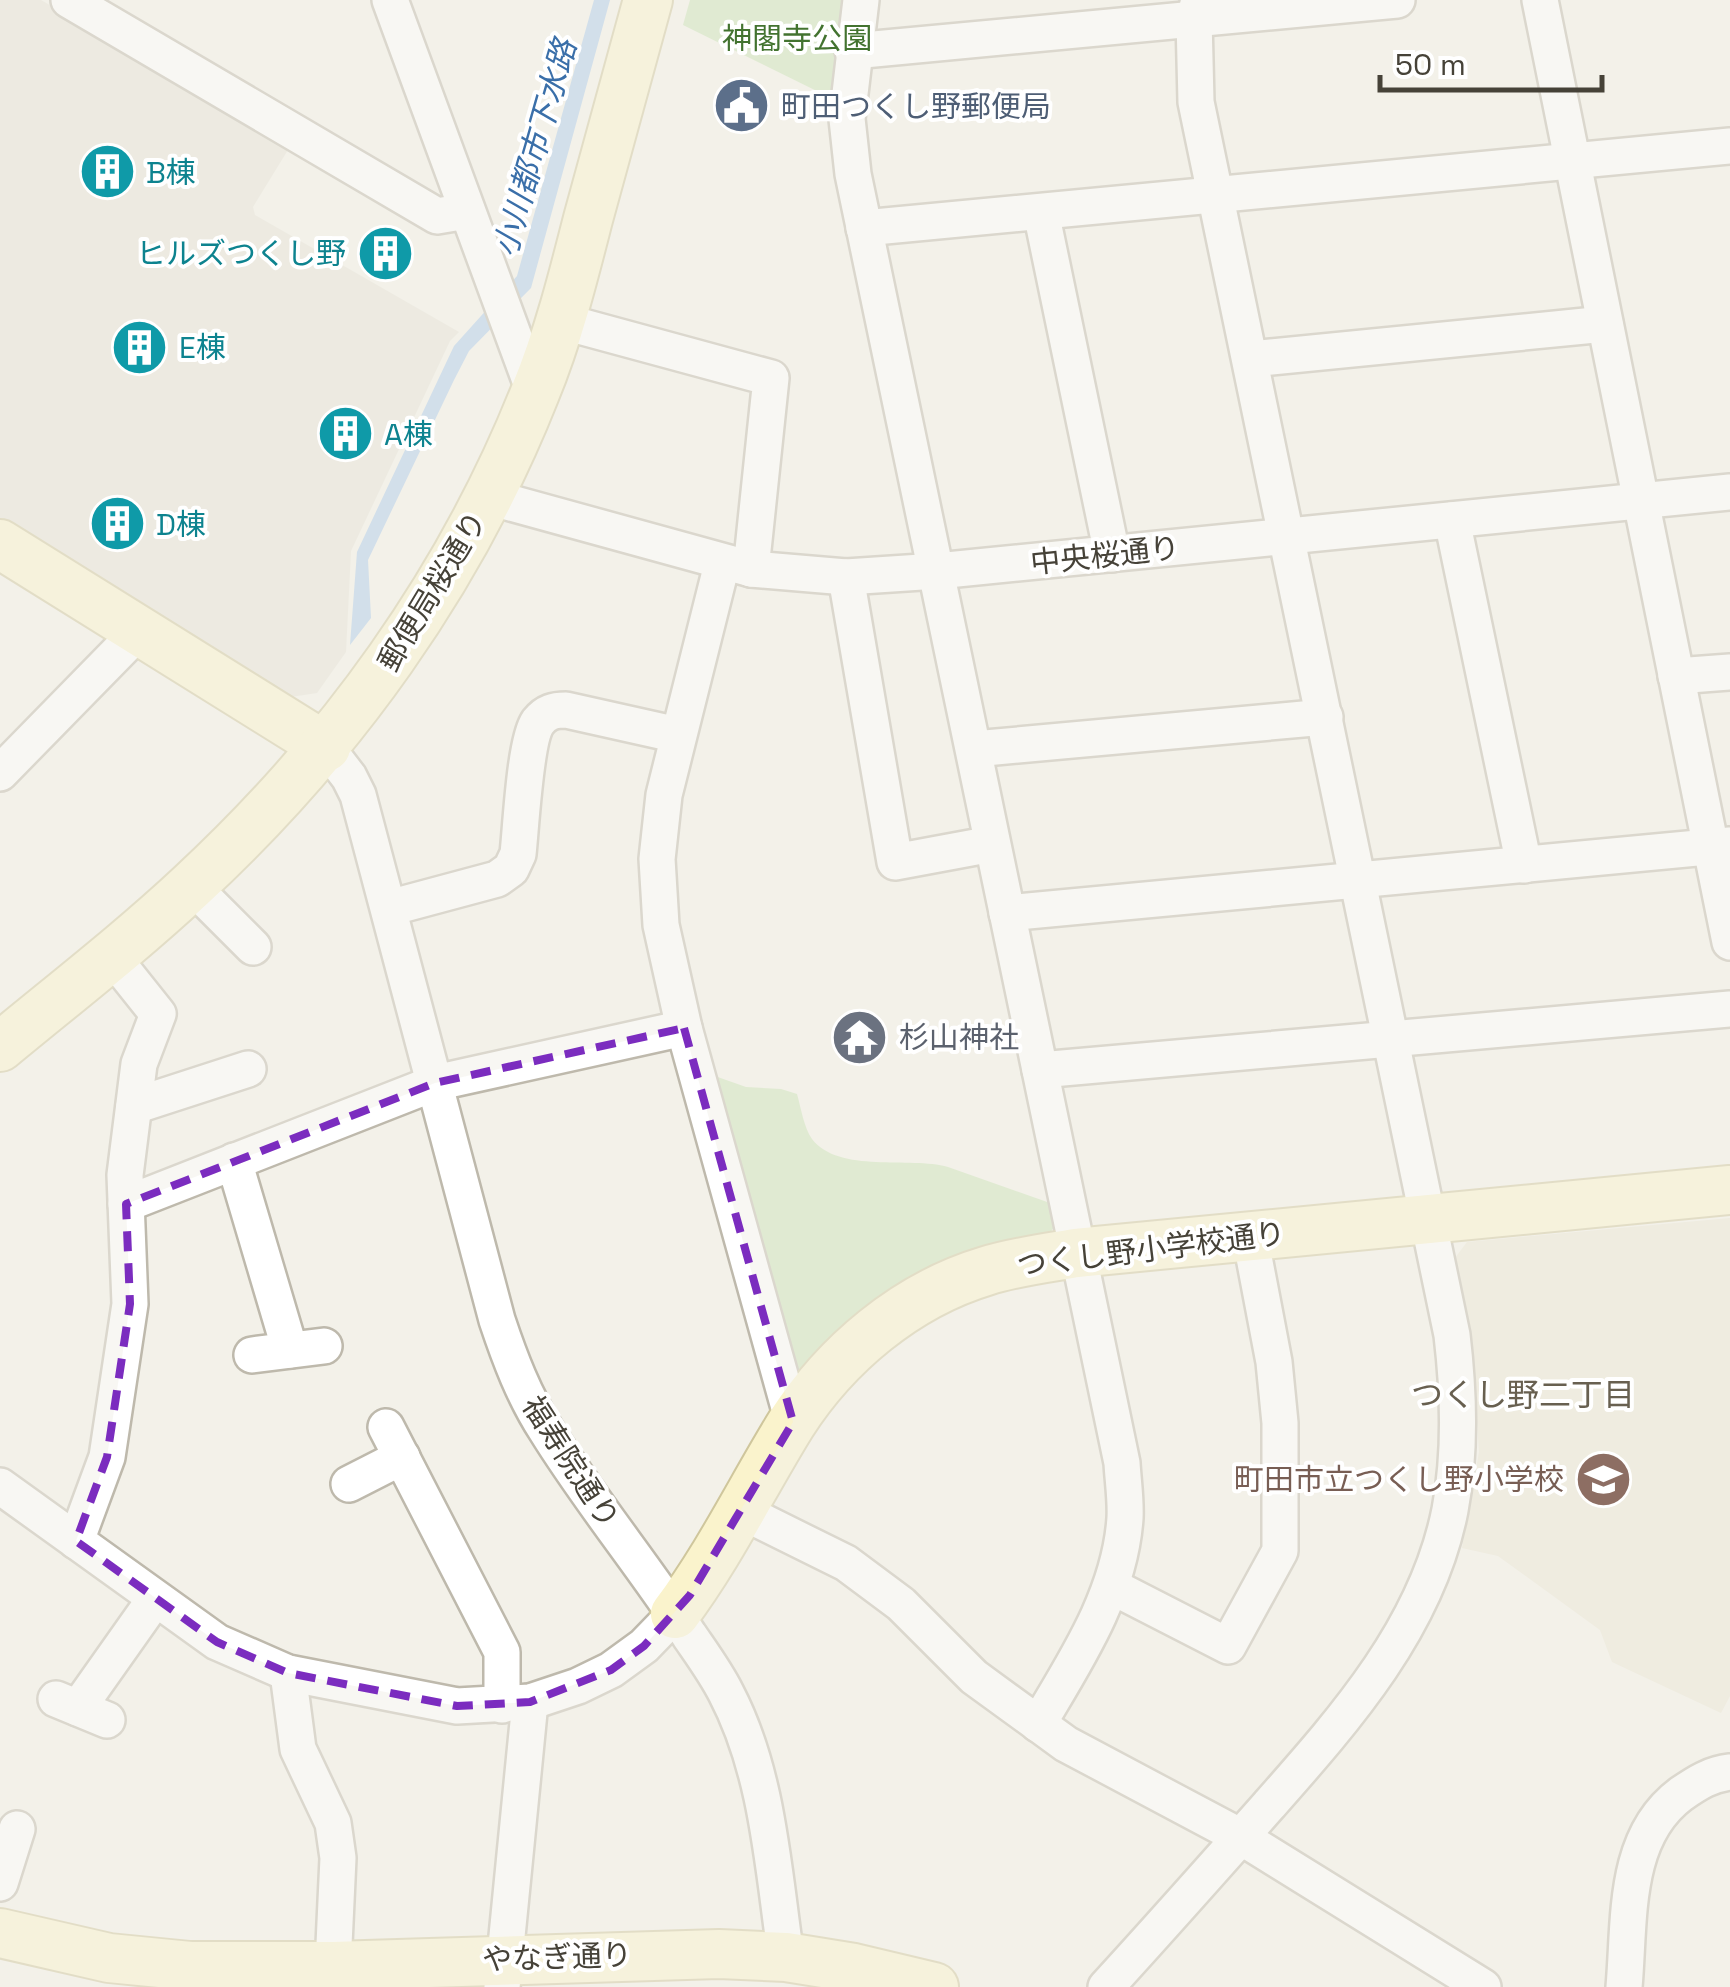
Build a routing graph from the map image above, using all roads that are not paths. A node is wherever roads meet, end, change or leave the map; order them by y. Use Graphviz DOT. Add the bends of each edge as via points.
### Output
graph roads {
  1 [pos="69,0"];
  2 [pos="390,0"];
  3 [pos="648,0"];
  4 [pos="861,0"];
  5 [pos="1397,0"];
  6 [pos="1540,0"];
  7 [pos="1196,10"];
  8 [pos="853,51"];
  9 [pos="1730,146"];
  10 [pos="1573,162"];
  11 [pos="1217,196"];
  12 [pos="467,211"];
  13 [pos="1041,212"];
  14 [pos="864,228"];
  15 [pos="561,320"];
  16 [pos="1605,324"];
  17 [pos="1251,358"];
  18 [pos="535,394"];
  19 [pos="1730,492"];
  20 [pos="488,498"];
  21 [pos="1641,501"];
  22 [pos="1452,520"];
  23 [pos="1288,537"];
  24 [pos="0,544"];
  25 [pos="1112,554"];
  26 [pos="736,567"];
  27 [pos="937,572"];
  28 [pos="846,577"];
  29 [pos="139,630"];
  30 [pos="1730,672"];
  31 [pos="1676,676"];
  32 [pos="1324,717"];
  33 [pos="678,734"];
  34 [pos="326,747"];
  35 [pos="974,749"];
  36 [pos="3,765"];
  37 [pos="992,844"];
  38 [pos="1720,846"];
  39 [pos="1524,865"];
  40 [pos="1358,880"];
  41 [pos="192,886"];
  42 [pos="389,908"];
  43 [pos="1007,913"];
  44 [pos="1730,942"];
  45 [pos="253,947"];
  46 [pos="112,955"];
  47 [pos="1730,1009"];
  48 [pos="684,1028"];
  49 [pos="1392,1040"];
  50 [pos="0,1047"];
  51 [pos="248,1069"];
  52 [pos="1040,1070"];
  53 [pos="436,1083"];
  54 [pos="134,1106"];
  55 [pos="234,1161"];
  56 [pos="1730,1190"];
  57 [pos="126,1204"];
  58 [pos="1428,1220"];
  59 [pos="1250,1236"];
  60 [pos="1076,1253"];
  61 [pos="252,1354"];
  62 [pos="793,1422"];
  63 [pos="349,1484"];
  64 [pos="0,1486"];
  65 [pos="741,1511"];
  66 [pos="76,1541"];
  67 [pos="1111,1586"];
  68 [pos="156,1599"];
  69 [pos="675,1614"];
  70 [pos="288,1673"];
  71 [pos="516,1704"];
  72 [pos="80,1709"];
  73 [pos="1038,1724"];
  74 [pos="1730,1772"];
  75 [pos="21,1830"];
  76 [pos="1241,1838"];
  77 [pos="0,1883"];
  78 [pos="0,1932"];
  79 [pos="782,1972"];
  80 [pos="346,1973"];
  81 [pos="502,1973"];
  82 [pos="190,1976"];
  83 [pos="934,1987"];
  84 [pos="1106,1987"];
  85 [pos="1484,1987"];
  86 [pos="1624,1987"];
  1 -- 12 [label="street" via="437,216"];
  2 -- 12 [label="street"];
  3 -- 15 [label="street, 郵便局桜通り"];
  4 -- 8 [label="street"];
  5 -- 7 [label="street"];
  6 -- 10 [label="street"];
  7 -- 8 [label="street"];
  7 -- 11 [label="street" via="1196,102"];
  8 -- 14 [label="street" via="847,119"];
  9 -- 10 [label="street"];
  10 -- 11 [label="street"];
  10 -- 16 [label="street"];
  11 -- 13 [label="street"];
  11 -- 17 [label="street"];
  12 -- 18 [label="street"];
  13 -- 14 [label="street"];
  13 -- 25 [label="street"];
  14 -- 27 [label="street"];
  15 -- 18 [label="street, 郵便局桜通り"];
  15 -- 26 [label="street" via="770,378"];
  16 -- 17 [label="street"];
  16 -- 21 [label="street"];
  17 -- 23 [label="street"];
  18 -- 20 [label="street, 郵便局桜通り"];
  19 -- 21 [label="street, 中央桜通り"];
  20 -- 26 [label="street, 中央桜通り"];
  20 -- 34 [label="street, 郵便局桜通り" via="390,664"];
  21 -- 22 [label="street, 中央桜通り"];
  21 -- 31 [label="street"];
  22 -- 23 [label="street, 中央桜通り"];
  22 -- 39 [label="street"];
  23 -- 25 [label="street, 中央桜通り"];
  23 -- 32 [label="street"];
  24 -- 29 [label="street"];
  25 -- 27 [label="street, 中央桜通り"];
  26 -- 28 [label="street, 中央桜通り"];
  26 -- 33 [label="street"];
  27 -- 28 [label="street, 中央桜通り"];
  27 -- 35 [label="street"];
  28 -- 37 [label="street" via="895,862"];
  29 -- 34 [label="street"];
  29 -- 36 [label="street"];
  30 -- 31 [label="street"];
  31 -- 38 [label="street"];
  32 -- 35 [label="street"];
  32 -- 40 [label="street"];
  33 -- 42 [label="street" via="552,710 531,738 511,869 497,880"];
  33 -- 48 [label="street" via="657,859 666,958"];
  34 -- 41 [label="street, 郵便局桜通り"];
  34 -- 42 [label="street, 福寿院通り" via="358,795"];
  35 -- 37 [label="street"];
  37 -- 43 [label="street"];
  38 -- 39 [label="street"];
  38 -- 44 [label="street"];
  39 -- 40 [label="street"];
  40 -- 43 [label="street"];
  40 -- 49 [label="street"];
  41 -- 45 [label="street"];
  41 -- 46 [label="street, 郵便局桜通り"];
  42 -- 53 [label="street, 福寿院通り"];
  43 -- 52 [label="street"];
  46 -- 50 [label="street, 郵便局桜通り"];
  46 -- 54 [label="street" via="158,1014 139,1064"];
  47 -- 49 [label="street"];
  48 -- 53 [label="street"];
  48 -- 62 [label="street"];
  49 -- 52 [label="street"];
  49 -- 58 [label="street"];
  51 -- 54 [label="street"];
  52 -- 60 [label="street"];
  53 -- 55 [label="street"];
  53 -- 69 [label="street, 福寿院通り" via="515,1374 546,1430"];
  54 -- 57 [label="street"];
  55 -- 57 [label="street"];
  55 -- 61 [label="street" via="307,1348"];
  56 -- 58 [label="street, つくし野小学校通り"];
  57 -- 66 [label="street" via="130,1304 107,1457"];
  58 -- 59 [label="street, つくし野小学校通り"];
  58 -- 76 [label="street" via="1459,1398 1450,1511 1432,1571 1382,1666"];
  59 -- 60 [label="street, つくし野小学校通り"];
  59 -- 67 [label="street" via="1280,1422 1280,1551 1228,1646"];
  60 -- 62 [label="street, つくし野小学校通り" via="986,1270 928,1294 876,1329"];
  60 -- 67 [label="street" via="1122,1463 1125,1518"];
  62 -- 65 [label="street, つくし野小学校通り"];
  63 -- 71 [label="street" via="394,1442 502,1652"];
  64 -- 66 [label="street"];
  65 -- 69 [label="street, つくし野小学校通り"];
  65 -- 73 [label="street" via="846,1563 901,1604 974,1677"];
  66 -- 68 [label="street"];
  67 -- 73 [label="street"];
  68 -- 70 [label="street" via="217,1642"];
  68 -- 72 [label="street"];
  69 -- 71 [label="street" via="612,1670"];
  69 -- 79 [label="street, 福寿院通り" via="725,1689 754,1758"];
  70 -- 71 [label="street" via="457,1706"];
  70 -- 80 [label="street" via="298,1749 333,1823"];
  71 -- 81 [label="street"];
  73 -- 76 [label="street"];
  74 -- 86 [label="street" via="1680,1795 1645,1836 1634,1869"];
  75 -- 77 [label="street"];
  76 -- 84 [label="street"];
  76 -- 85 [label="street"];
  78 -- 82 [label="street, やなぎ通り"];
  79 -- 81 [label="street, やなぎ通り" via="658,1954"];
  79 -- 83 [label="street, やなぎ通り" via="854,1968"];
  80 -- 81 [label="street, やなぎ通り"];
  80 -- 82 [label="street, やなぎ通り"];
}
